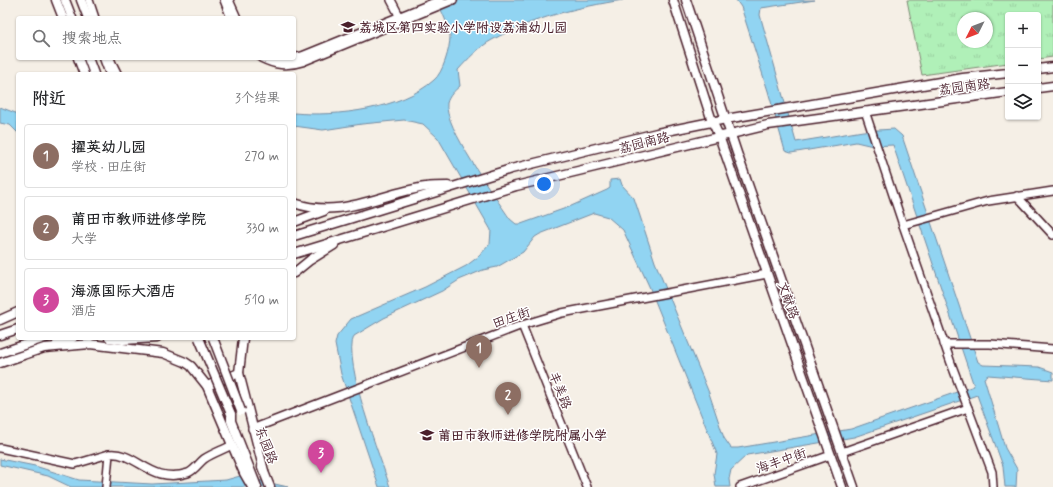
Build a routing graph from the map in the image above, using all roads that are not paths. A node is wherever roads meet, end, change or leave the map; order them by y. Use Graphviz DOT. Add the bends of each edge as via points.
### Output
graph roads {
  1 [pos="56,0"];
  2 [pos="65,0"];
  3 [pos="81,0"];
  4 [pos="89,0"];
  5 [pos="224,0"];
  6 [pos="229,0"];
  7 [pos="391,0"];
  8 [pos="440,0"];
  9 [pos="453,0"];
  10 [pos="673,0"];
  11 [pos="686,0"];
  12 [pos="62,16"];
  13 [pos="71,16"];
  14 [pos="87,16"];
  15 [pos="94,16"];
  16 [pos="230,16"];
  17 [pos="236,16"];
  18 [pos="405,17"];
  19 [pos="296,57"];
  20 [pos="79,60"];
  21 [pos="89,60"];
  22 [pos="266,60"];
  23 [pos="1053,67"];
  24 [pos="1041,69"];
  25 [pos="93,71"];
  26 [pos="84,72"];
  27 [pos="1005,73"];
  28 [pos="1053,86"];
  29 [pos="1041,88"];
  30 [pos="1005,92"];
  31 [pos="865,111"];
  32 [pos="726,119"];
  33 [pos="712,121"];
  34 [pos="731,133"];
  35 [pos="720,136"];
  36 [pos="461,185"];
  37 [pos="1053,192"];
  38 [pos="1017,196"];
  39 [pos="296,204"];
  40 [pos="331,209"];
  41 [pos="296,221"];
  42 [pos="905,225"];
  43 [pos="296,235"];
  44 [pos="1053,235"];
  45 [pos="345,238"];
  46 [pos="296,253"];
  47 [pos="296,271"];
  48 [pos="767,274"];
  49 [pos="16,312"];
  50 [pos="0,320"];
  51 [pos="522,325"];
  52 [pos="16,330"];
  53 [pos="0,335"];
  54 [pos="40,340"];
  55 [pos="67,340"];
  56 [pos="200,340"];
  57 [pos="214,340"];
  58 [pos="243,340"];
  59 [pos="944,344"];
  60 [pos="44,348"];
  61 [pos="1053,349"];
  62 [pos="0,353"];
  63 [pos="0,363"];
  64 [pos="239,373"];
  65 [pos="207,386"];
  66 [pos="966,405"];
  67 [pos="252,429"];
  68 [pos="232,445"];
  69 [pos="0,448"];
  70 [pos="842,452"];
  71 [pos="110,454"];
  72 [pos="831,455"];
  73 [pos="264,471"];
  74 [pos="106,487"];
  75 [pos="252,487"];
  76 [pos="257,487"];
  77 [pos="270,487"];
  78 [pos="587,487"];
  79 [pos="740,487"];
  80 [pos="842,487"];
  81 [pos="854,487"];
  82 [pos="993,487"];
  1 -- 12 [label="main road"];
  2 -- 13 [label="main road"];
  3 -- 14 [label="main road"];
  4 -- 15 [label="street"];
  5 -- 16 [label="street"];
  6 -- 17 [label="street"];
  7 -- 18 [label="street"];
  8 -- 18 [label="street"];
  9 -- 18 [label="street"];
  10 -- 33 [label="main road, 文献路"];
  11 -- 32 [label="main road"];
  18 -- 19 [label="street"];
  18 -- 22 [label="street" via="293,65 275,64"];
  20 -- 26 [label="main road"];
  21 -- 25 [label="main road"];
  23 -- 24 [label="main road"];
  27 -- 32 [label="main road, 荔园南路" via="963,78"];
  28 -- 29 [label="main road"];
  30 -- 31 [label="main road, 荔园南路"];
  31 -- 34 [label="main road, 荔园南路" via="768,124"];
  31 -- 42 [label="street" via="876,150"];
  32 -- 33 [label="main road, 荔园南路"];
  32 -- 34 [label="main road"];
  33 -- 35 [label="main road, 文献路"];
  33 -- 36 [label="main road, 荔园南路" via="587,150"];
  34 -- 35 [label="main road, 荔园南路"];
  34 -- 70 [label="main road"];
  35 -- 45 [label="main road, 荔园南路" via="492,193"];
  35 -- 48 [label="main road, 文献路"];
  36 -- 40 [label="main road" via="426,187"];
  36 -- 43 [label="main road, 荔园南路"];
  37 -- 38 [label="street"];
  38 -- 42 [label="street" via="988,201"];
  38 -- 44 [label="street"];
  39 -- 40 [label="main road" via="306,208"];
  40 -- 41 [label="main road"];
  42 -- 59 [label="street"];
  45 -- 46 [label="main road, 荔园南路"];
  45 -- 47 [label="main road"];
  48 -- 51 [label="street, 田庄街" via="562,313"];
  48 -- 72 [label="main road, 文献路"];
  49 -- 50 [label="main road"];
  51 -- 67 [label="street, 田庄街"];
  51 -- 78 [label="street, 丰美路"];
  52 -- 53 [label="main road"];
  54 -- 62 [label="main road"];
  55 -- 60 [label="main road"];
  56 -- 76 [label="main road, 东园路, bridge" via="231,414 231,421"];
  57 -- 73 [label="main road, 东园路, bridge"];
  58 -- 64 [label="main road"];
  59 -- 61 [label="street" via="990,344"];
  59 -- 66 [label="street"];
  60 -- 63 [label="main road"];
  60 -- 65 [label="main road" via="90,344 163,353 191,366"];
  64 -- 65 [label="main road"];
  64 -- 67 [label="main road"];
  65 -- 68 [label="main road"];
  66 -- 70 [label="street"];
  66 -- 82 [label="street" via="992,472"];
  67 -- 73 [label="main road"];
  68 -- 71 [label="street" via="206,458 189,472 179,475 161,475 119,453"];
  68 -- 75 [label="main road"];
  69 -- 71 [label="street" via="75,464"];
  70 -- 81 [label="main road"];
  71 -- 74 [label="street"];
  72 -- 79 [label="street, 海丰中街"];
  72 -- 80 [label="main road, 文献路"];
  73 -- 77 [label="main road, 东园路"];
}
